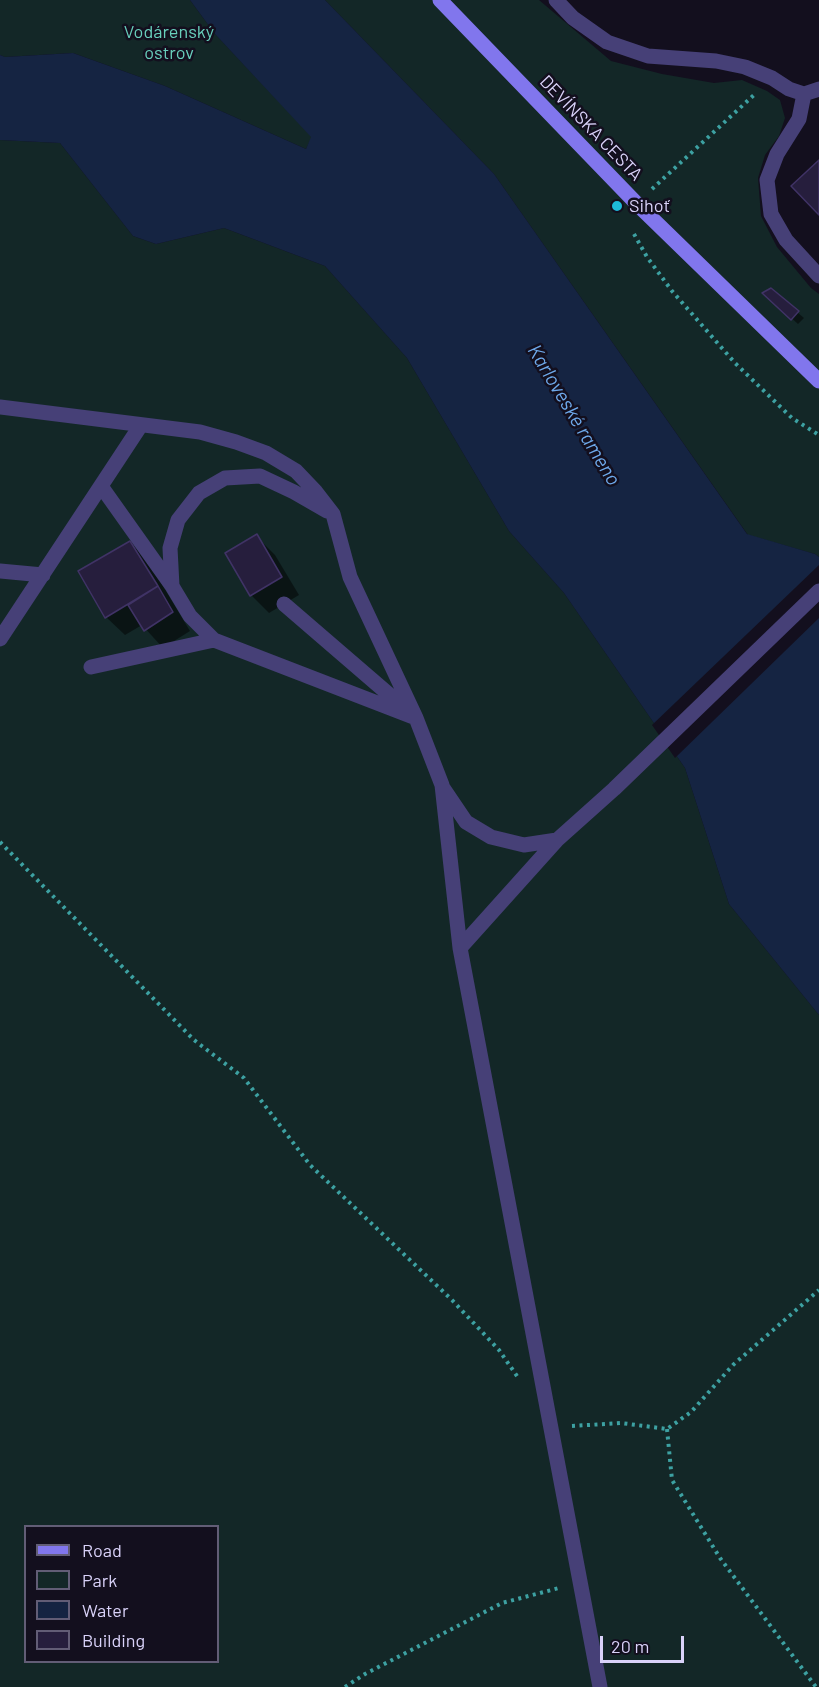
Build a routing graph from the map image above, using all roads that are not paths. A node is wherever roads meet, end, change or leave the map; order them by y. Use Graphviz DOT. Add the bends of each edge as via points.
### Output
graph roads {
  1 [pos="440,0"];
  2 [pos="556,0"];
  3 [pos="819,89"];
  4 [pos="804,94"];
  5 [pos="819,276"];
  6 [pos="819,381"];
  7 [pos="0,407"];
  8 [pos="141,425"];
  9 [pos="101,486"];
  10 [pos="333,514"];
  11 [pos="0,572"];
  12 [pos="43,574"];
  13 [pos="172,586"];
  14 [pos="819,591"];
  15 [pos="284,604"];
  16 [pos="0,639"];
  17 [pos="214,640"];
  18 [pos="91,667"];
  19 [pos="416,718"];
  20 [pos="442,785"];
  21 [pos="557,840"];
  22 [pos="460,948"];
  23 [pos="600,1687"];
  1 -- 6 [label="street, DEVÍNSKA CESTA" via="637,204"];
  2 -- 4 [label="street" via="573,18 607,42 648,56 745,67"];
  3 -- 4 [label="street"];
  4 -- 5 [label="street" via="799,119 777,154 767,180 771,214 786,240"];
  7 -- 8 [label="street"];
  8 -- 9 [label="street"];
  8 -- 10 [label="street" via="200,432 266,453 296,471"];
  9 -- 12 [label="street"];
  9 -- 13 [label="street"];
  10 -- 13 [label="street" via="260,476 225,478 199,493 178,520 170,548"];
  10 -- 19 [label="street" via="350,577"];
  11 -- 12 [label="street"];
  12 -- 16 [label="street"];
  13 -- 17 [label="street" via="190,616"];
  14 -- 21 [label="street"];
  15 -- 19 [label="street"];
  17 -- 18 [label="street"];
  17 -- 19 [label="street"];
  19 -- 20 [label="street"];
  20 -- 21 [label="street" via="466,822 491,837 524,846"];
  20 -- 22 [label="street"];
  21 -- 22 [label="street"];
  22 -- 23 [label="street"];
}
